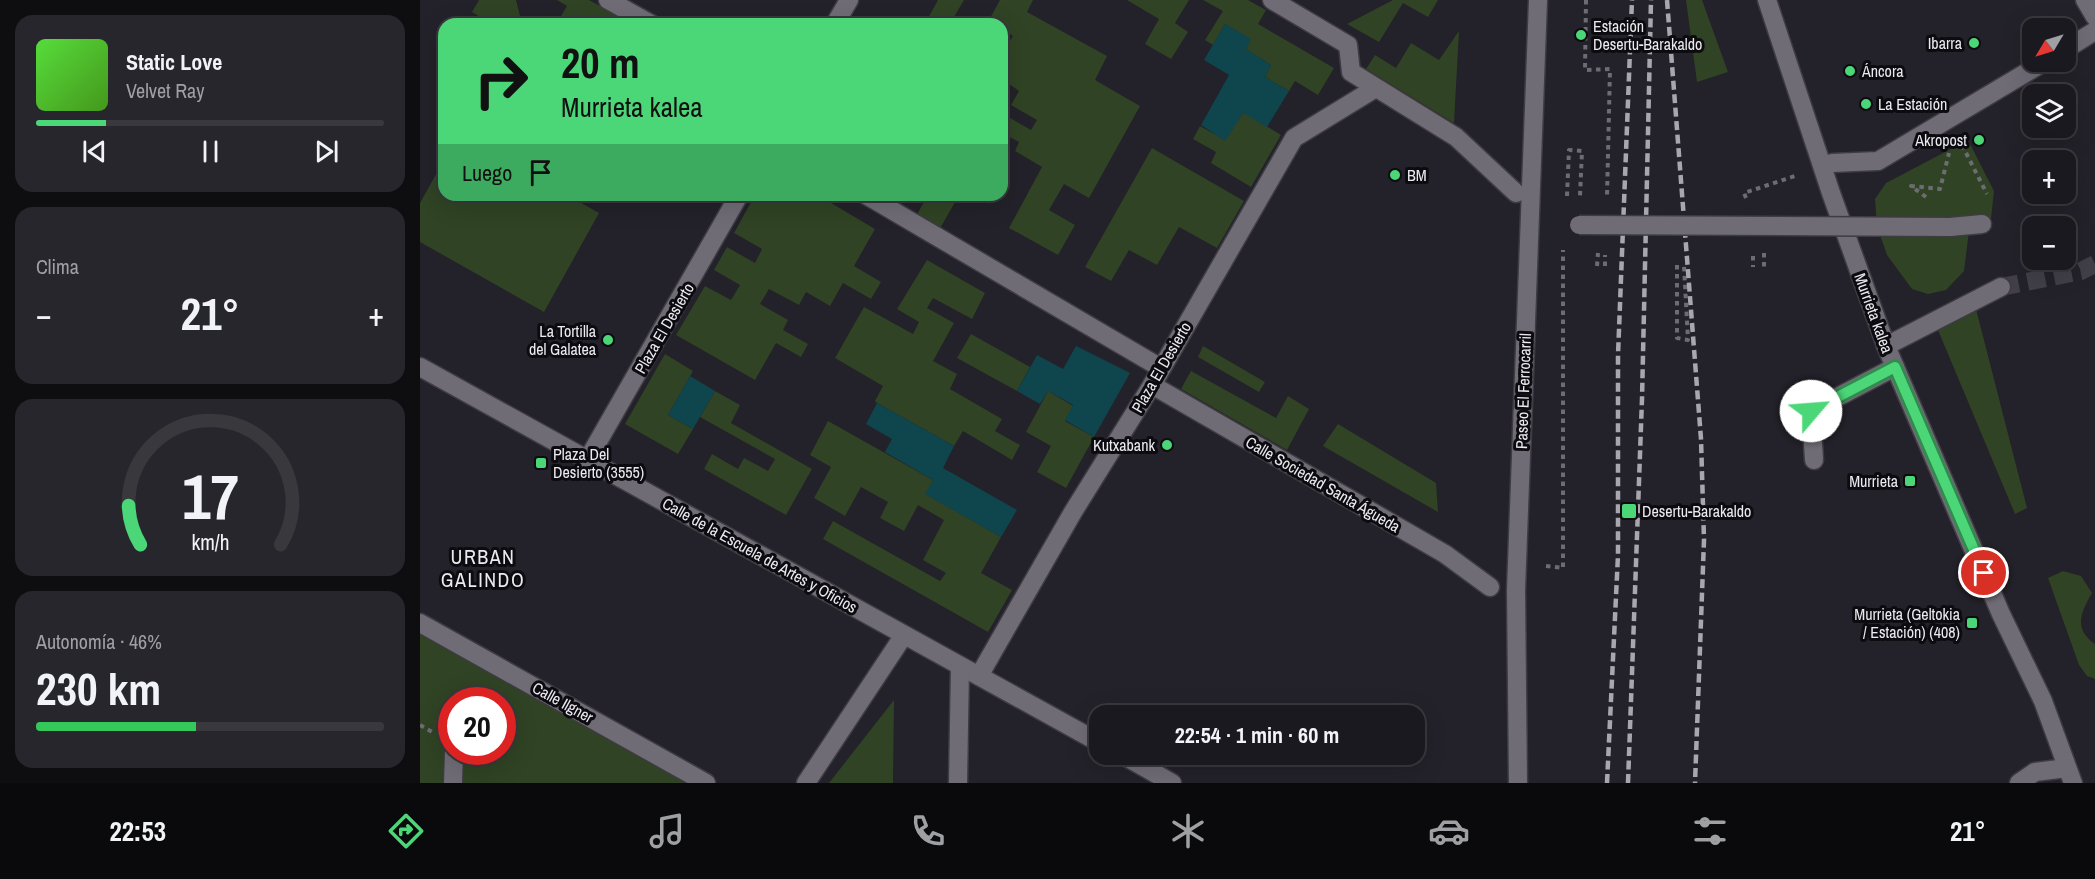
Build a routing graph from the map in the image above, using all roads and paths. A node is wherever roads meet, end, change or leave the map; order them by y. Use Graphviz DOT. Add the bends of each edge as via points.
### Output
graph roads {
  1 [pos="608,0"];
  2 [pos="849,0"];
  3 [pos="1272,0"];
  4 [pos="1538,0"];
  5 [pos="1586,0"];
  6 [pos="1767,0"];
  7 [pos="2085,0"];
  8 [pos="2095,17"];
  9 [pos="640,18"];
  10 [pos="838,18"];
  11 [pos="2095,31"];
  12 [pos="2076,43"];
  13 [pos="2027,72"];
  14 [pos="1374,88"];
  15 [pos="1945,121"];
  16 [pos="1832,163"];
  17 [pos="1516,193"];
  18 [pos="1567,196"];
  19 [pos="736,201"];
  20 [pos="876,201"];
  21 [pos="1607,206"];
  22 [pos="1982,224"];
  23 [pos="1579,225"];
  24 [pos="1950,227"];
  25 [pos="1677,265"];
  26 [pos="1684,266"];
  27 [pos="2001,287"];
  28 [pos="1886,346"];
  29 [pos="420,367"];
  30 [pos="1895,367"];
  31 [pos="1161,368"];
  32 [pos="1152,385"];
  33 [pos="588,459"];
  34 [pos="1814,460"];
  35 [pos="1563,568"];
  36 [pos="1490,587"];
  37 [pos="420,623"];
  38 [pos="904,635"];
  39 [pos="960,667"];
  40 [pos="979,676"];
  41 [pos="1089,737"];
  42 [pos="454,765"];
  43 [pos="1140,765"];
  44 [pos="2070,776"];
  45 [pos="453,783"];
  46 [pos="706,783"];
  47 [pos="806,783"];
  48 [pos="958,783"];
  49 [pos="1172,783"];
  50 [pos="1518,783"];
  51 [pos="2019,783"];
  1 -- 9 [label="street"];
  2 -- 10 [label="street"];
  3 -- 14 [label="street" via="1348,45 1351,72"];
  4 -- 50 [label="street, Paseo El Ferrocarril" via="1516,590"];
  5 -- 21 [label="path" via="1585,70 1610,69"];
  6 -- 28 [label="street, Murrieta kalea"];
  7 -- 8 [label="street"];
  11 -- 12 [label="street"];
  13 -- 15 [label="street"];
  14 -- 17 [label="street" via="1456,137"];
  14 -- 31 [label="street, Plaza El Desierto" via="1294,138"];
  15 -- 16 [label="street" via="1878,161"];
  15 -- 22 [label="path" via="1988,195"];
  15 -- 24 [label="path" via="1952,142 1940,189 1911,186 1934,203 1938,215 1949,215"];
  18 -- 23 [label="path" via="1569,150 1582,151"];
  19 -- 33 [label="street, Plaza El Desierto"];
  20 -- 31 [label="street"];
  22 -- 24 [label="street"];
  23 -- 24 [label="street, bridge"];
  23 -- 35 [label="path" via="1563,225"];
  25 -- 26 [label="path" via="1677,338 1689,340"];
  27 -- 28 [label="street"];
  28 -- 30 [label="street, Murrieta kalea"];
  29 -- 33 [label="street, Calle de la Escuela de Artes y Oficios"];
  30 -- 34 [label="street" via="1811,411"];
  30 -- 44 [label="street, Murrieta kalea" via="2001,614 2043,701"];
  31 -- 32 [label="street, Plaza El Desierto"];
  32 -- 36 [label="street, Calle Sociedad Santa Águeda" via="1445,554"];
  32 -- 40 [label="street, Plaza El Desierto" via="1073,512"];
  33 -- 38 [label="street, Calle de la Escuela de Artes y Oficios"];
  37 -- 46 [label="street, Calle Ilgner"];
  38 -- 39 [label="street, Calle de la Escuela de Artes y Oficios"];
  38 -- 47 [label="street"];
  39 -- 40 [label="street, Calle de la Escuela de Artes y Oficios"];
  39 -- 48 [label="street"];
  40 -- 41 [label="street, Calle de la Escuela de Artes y Oficios"];
  42 -- 45 [label="street"];
  43 -- 49 [label="street"];
  44 -- 51 [label="street" via="2036,772"];
}
